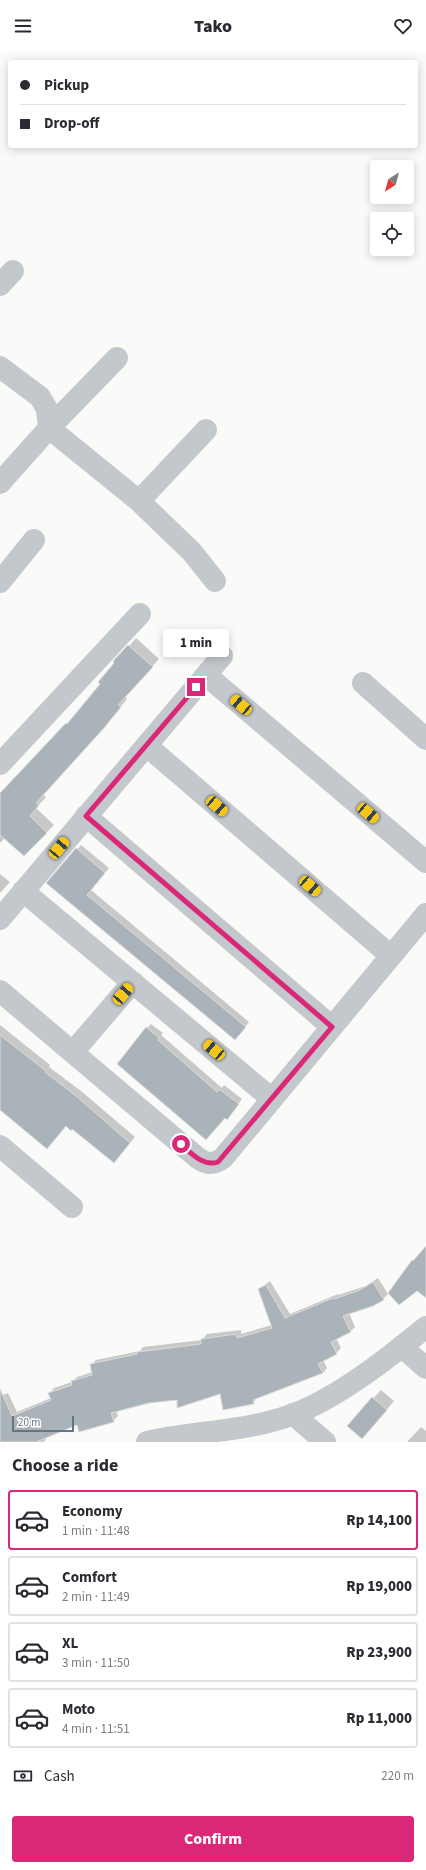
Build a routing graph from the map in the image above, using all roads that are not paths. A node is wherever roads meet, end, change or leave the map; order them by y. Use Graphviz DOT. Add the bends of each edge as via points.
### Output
graph roads {
  1 [pos="117,358"];
  2 [pos="0,368"];
  3 [pos="49,428"];
  4 [pos="206,430"];
  5 [pos="0,483"];
  6 [pos="139,501"];
  7 [pos="34,540"];
  8 [pos="215,581"];
  9 [pos="0,582"];
  10 [pos="140,614"];
  11 [pos="222,656"];
  12 [pos="206,675"];
  13 [pos="363,683"];
  14 [pos="426,739"];
  15 [pos="147,746"];
  16 [pos="0,764"];
  17 [pos="86,816"];
  18 [pos="426,862"];
  19 [pos="23,891"];
  20 [pos="426,914"];
  21 [pos="0,919"];
  22 [pos="391,956"];
  23 [pos="133,982"];
  24 [pos="0,991"];
  25 [pos="332,1027"];
  26 [pos="73,1052"];
  27 [pos="272,1099"];
  28 [pos="0,1146"];
  29 [pos="72,1207"];
  30 [pos="426,1328"];
  31 [pos="402,1347"];
  32 [pos="426,1368"];
  33 [pos="293,1414"];
  34 [pos="155,1441"];
  35 [pos="325,1442"];
  1 -- 3 [label="street"];
  2 -- 3 [label="street" via="40,397 47,408"];
  3 -- 5 [label="street"];
  3 -- 6 [label="street"];
  4 -- 6 [label="street"];
  6 -- 8 [label="street" via="192,552"];
  7 -- 9 [label="street"];
  10 -- 16 [label="street"];
  11 -- 12 [label="street"];
  12 -- 15 [label="street"];
  12 -- 18 [label="street"];
  13 -- 14 [label="street"];
  15 -- 17 [label="street"];
  15 -- 22 [label="street"];
  17 -- 19 [label="street"];
  17 -- 25 [label="street"];
  19 -- 21 [label="street"];
  19 -- 23 [label="street"];
  20 -- 22 [label="street"];
  22 -- 25 [label="street"];
  23 -- 26 [label="street"];
  23 -- 27 [label="street"];
  24 -- 26 [label="street"];
  25 -- 27 [label="street"];
  26 -- 27 [label="street" via="193,1154 209,1164 222,1158"];
  28 -- 29 [label="street"];
  30 -- 31 [label="street"];
  31 -- 32 [label="street"];
  31 -- 33 [label="street" via="328,1398"];
  33 -- 34 [label="street" via="232,1428"];
  33 -- 35 [label="street"];
}
